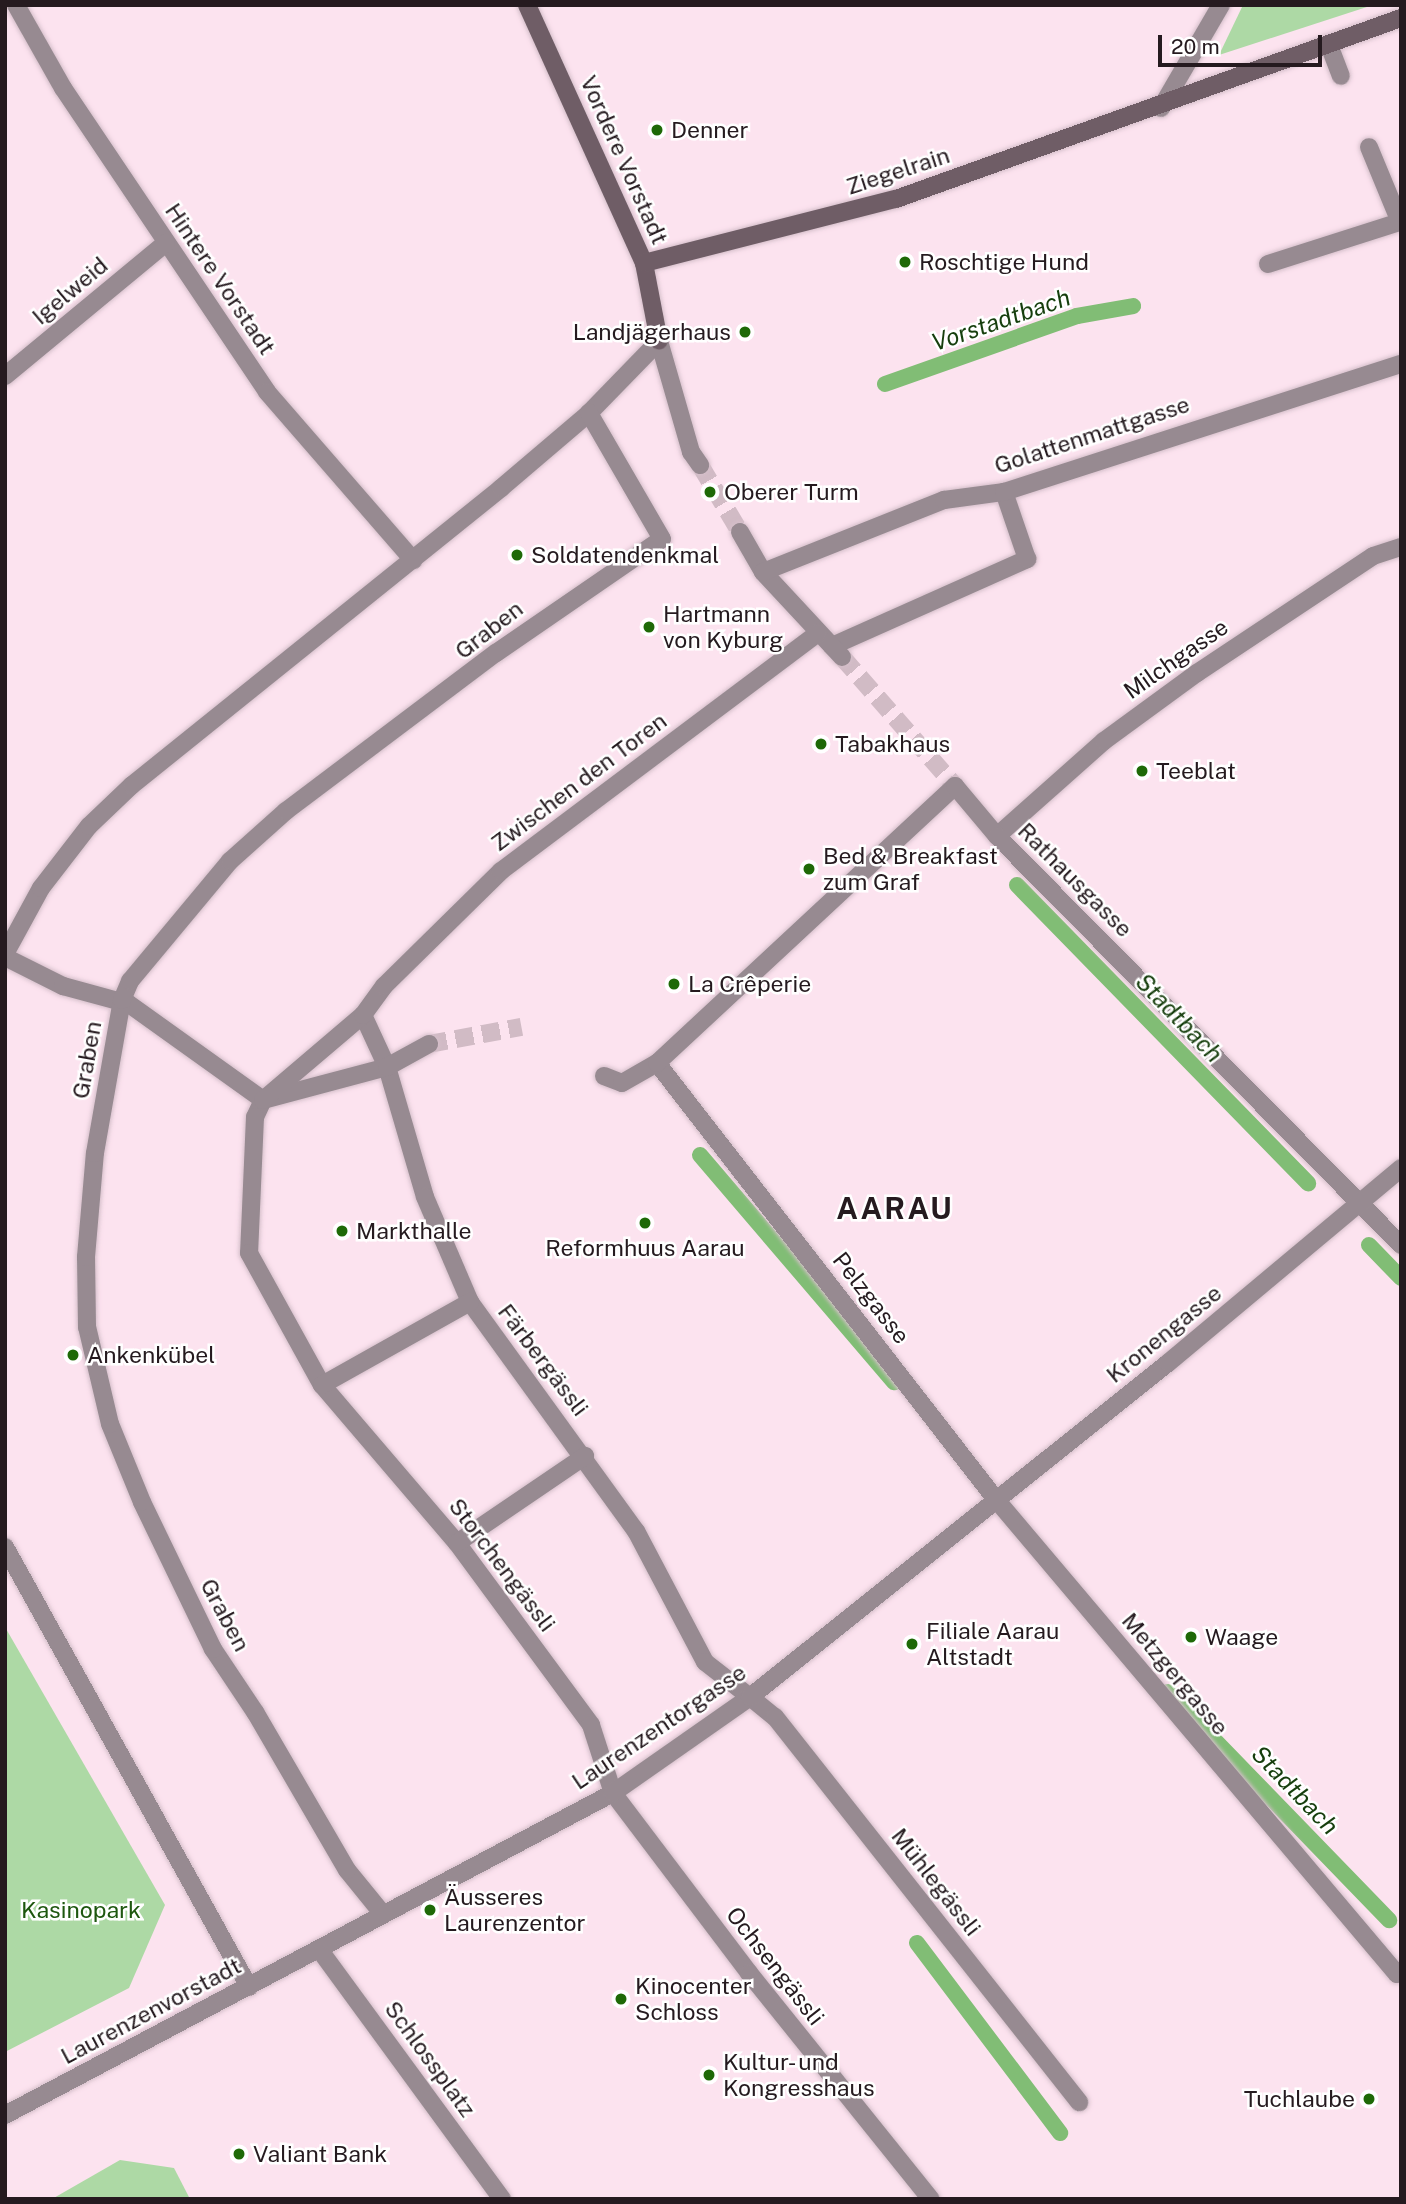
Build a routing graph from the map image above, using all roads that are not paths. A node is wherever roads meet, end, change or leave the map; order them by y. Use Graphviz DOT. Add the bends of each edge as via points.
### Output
graph roads {
  1 [pos="16,5"];
  2 [pos="527,5"];
  3 [pos="1220,5"];
  4 [pos="1401,18"];
  5 [pos="1329,45"];
  6 [pos="1341,76"];
  7 [pos="1161,108"];
  8 [pos="1369,147"];
  9 [pos="166,243"];
  10 [pos="644,263"];
  11 [pos="1268,264"];
  12 [pos="659,341"];
  13 [pos="1401,364"];
  14 [pos="5,376"];
  15 [pos="589,414"];
  16 [pos="700,465"];
  17 [pos="1004,492"];
  18 [pos="740,532"];
  19 [pos="1401,547"];
  20 [pos="413,559"];
  21 [pos="763,572"];
  22 [pos="818,633"];
  23 [pos="998,836"];
  24 [pos="5,955"];
  25 [pos="122,1000"];
  26 [pos="363,1014"];
  27 [pos="429,1044"];
  28 [pos="657,1063"];
  29 [pos="387,1067"];
  30 [pos="604,1076"];
  31 [pos="262,1100"];
  32 [pos="1401,1168"];
  33 [pos="1361,1205"];
  34 [pos="1401,1245"];
  35 [pos="470,1303"];
  36 [pos="322,1385"];
  37 [pos="585,1456"];
  38 [pos="994,1497"];
  39 [pos="457,1543"];
  40 [pos="5,1547"];
  41 [pos="750,1697"];
  42 [pos="612,1793"];
  43 [pos="382,1913"];
  44 [pos="319,1949"];
  45 [pos="1401,1971"];
  46 [pos="249,1987"];
  47 [pos="1079,2102"];
  48 [pos="5,2115"];
  49 [pos="502,2199"];
  50 [pos="931,2199"];
  1 -- 9 [label="street, Hintere Vorstadt" via="64,88"];
  2 -- 10 [label="street, Vordere Vorstadt"];
  3 -- 7 [label="street"];
  4 -- 5 [label="street, Ziegelrain"];
  5 -- 6 [label="street"];
  5 -- 7 [label="street, Ziegelrain"];
  7 -- 10 [label="street, Ziegelrain" via="896,200"];
  8 -- 11 [label="street" via="1400,222"];
  9 -- 14 [label="street, Igelweid"];
  9 -- 20 [label="street, Hintere Vorstadt" via="267,392"];
  10 -- 12 [label="street, Vordere Vorstadt"];
  12 -- 15 [label="street"];
  12 -- 16 [label="street" via="691,452"];
  13 -- 17 [label="street, Golattenmattgasse"];
  15 -- 20 [label="street"];
  15 -- 25 [label="street, Graben" via="662,539 496,653 286,811 230,861 130,981"];
  17 -- 21 [label="street, Golattenmattgasse" via="944,500 775,563"];
  17 -- 22 [label="street" via="1027,559 837,652"];
  18 -- 21 [label="street"];
  19 -- 23 [label="street, Milchgasse" via="1373,556 1197,673 1104,741"];
  20 -- 24 [label="street" via="189,736 89,826 41,888"];
  21 -- 22 [label="street"];
  22 -- 26 [label="street, Zwischen den Toren" via="501,871 384,986"];
  23 -- 28 [label="street, Rathausgasse" via="955,786"];
  23 -- 33 [label="street, Rathausgasse"];
  24 -- 25 [label="street" via="63,986"];
  25 -- 31 [label="street"];
  25 -- 43 [label="street, Graben" via="95,1153 86,1257 87,1327 100,1390 142,1502 213,1649 256,1712 347,1870"];
  26 -- 29 [label="street, Färbergässli"];
  26 -- 31 [label="street, Zwischen den Toren"];
  27 -- 29 [label="street"];
  28 -- 30 [label="street" via="622,1083"];
  28 -- 38 [label="street, Pelzgasse"];
  29 -- 31 [label="street"];
  29 -- 35 [label="street, Färbergässli" via="425,1197"];
  31 -- 36 [label="street, Storchengässli" via="255,1117 248,1252"];
  32 -- 33 [label="street, Kronengasse"];
  33 -- 34 [label="street, Rathausgasse"];
  33 -- 38 [label="street, Kronengasse"];
  35 -- 36 [label="street"];
  35 -- 37 [label="street, Färbergässli"];
  36 -- 39 [label="street, Storchengässli"];
  37 -- 39 [label="street"];
  37 -- 41 [label="street, Färbergässli" via="636,1531 705,1662"];
  38 -- 41 [label="street, Laurenzentorgasse"];
  38 -- 45 [label="street, Metzgergasse" via="1397,1974"];
  39 -- 42 [label="street, Storchengässli" via="591,1725"];
  40 -- 46 [label="street"];
  41 -- 42 [label="street, Laurenzentorgasse"];
  41 -- 47 [label="street, Mühlegässli" via="775,1717"];
  42 -- 43 [label="street, Laurenzentorgasse"];
  42 -- 50 [label="street, Ochsengässli"];
  43 -- 44 [label="street, Laurenzentorgasse"];
  44 -- 46 [label="street, Laurenzenvorstadt"];
  44 -- 49 [label="street, Schlossplatz"];
  46 -- 48 [label="street, Laurenzenvorstadt"];
}
